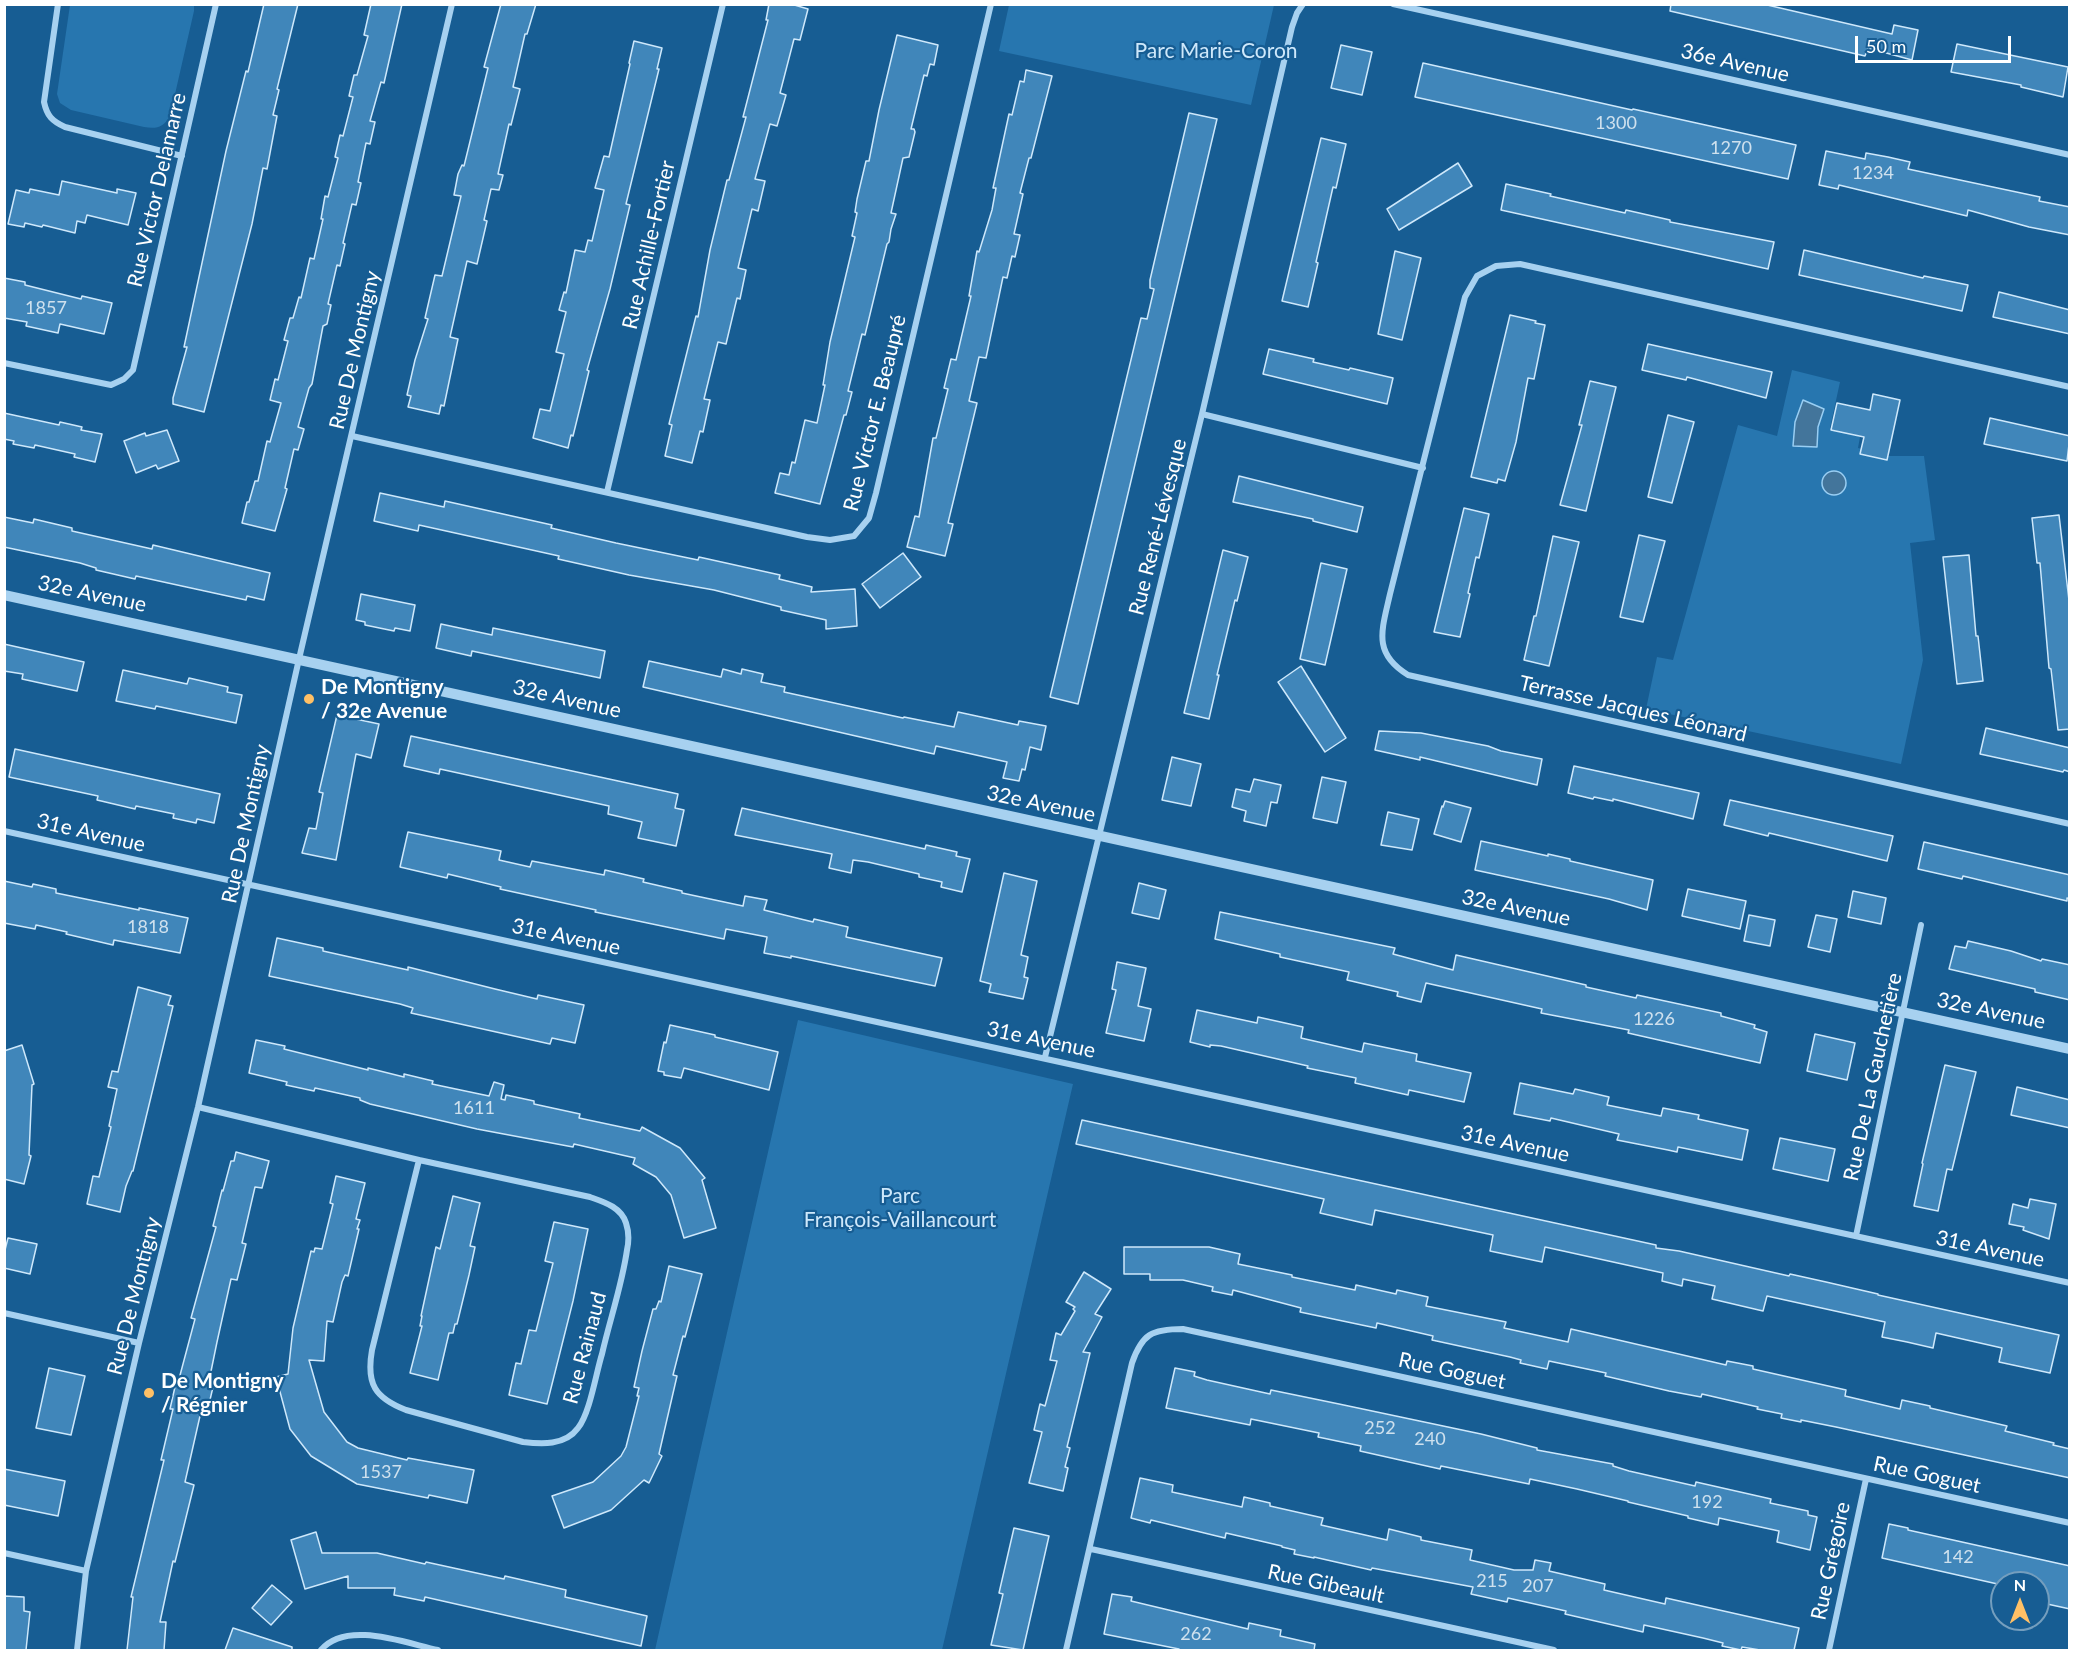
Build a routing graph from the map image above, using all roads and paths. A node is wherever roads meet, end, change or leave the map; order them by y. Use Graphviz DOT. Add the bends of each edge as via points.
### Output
graph roads {
  1 [pos="58,4"];
  2 [pos="216,4"];
  3 [pos="452,4"];
  4 [pos="723,4"];
  5 [pos="991,4"];
  6 [pos="1303,4"];
  7 [pos="1393,4"];
  8 [pos="2070,154"];
  9 [pos="182,156"];
  10 [pos="4,363"];
  11 [pos="2070,387"];
  12 [pos="1202,414"];
  13 [pos="352,436"];
  14 [pos="1423,468"];
  15 [pos="607,492"];
  16 [pos="4,595"];
  17 [pos="299,659"];
  18 [pos="2070,824"];
  19 [pos="4,831"];
  20 [pos="1099,837"];
  21 [pos="250,885"];
  22 [pos="1921,925"];
  23 [pos="1904,1012"];
  24 [pos="2070,1049"];
  25 [pos="1045,1057"];
  26 [pos="198,1107"];
  27 [pos="419,1160"];
  28 [pos="1856,1236"];
  29 [pos="2070,1283"];
  30 [pos="4,1313"];
  31 [pos="139,1343"];
  32 [pos="1866,1479"];
  33 [pos="2070,1523"];
  34 [pos="1091,1549"];
  35 [pos="4,1553"];
  36 [pos="86,1571"];
  37 [pos="77,1650"];
  38 [pos="321,1650"];
  39 [pos="438,1650"];
  40 [pos="1066,1650"];
  41 [pos="1554,1650"];
  42 [pos="1829,1650"];
  1 -- 9 [label="street" via="44,102 54,122"];
  2 -- 9 [label="street, Rue Victor Delamarre"];
  3 -- 13 [label="street, Rue De Montigny"];
  4 -- 15 [label="street, Rue Achille-Fortier"];
  5 -- 15 [label="street, Rue Victor E. Beaupré" via="869,518 854,536 830,540"];
  6 -- 12 [label="street, Rue René-Lévesque" via="1292,27"];
  7 -- 8 [label="street, 36e Avenue"];
  9 -- 10 [label="street, Rue Victor Delamarre" via="133,370 111,385"];
  11 -- 14 [label="street, Terrasse Jacques Léonard" via="1520,264 1497,266 1477,276 1465,297"];
  12 -- 14 [label="street"];
  12 -- 20 [label="street, Rue René-Lévesque"];
  13 -- 15 [label="street, Rue Victor E. Beaupré"];
  13 -- 17 [label="street, Rue De Montigny"];
  14 -- 18 [label="street, Terrasse Jacques Léonard" via="1390,594 1382,644 1386,657 1408,675"];
  16 -- 17 [label="street, 32e Avenue"];
  17 -- 20 [label="street, 32e Avenue"];
  17 -- 21 [label="street, Rue De Montigny"];
  19 -- 21 [label="street, 31e Avenue"];
  20 -- 23 [label="street, 32e Avenue"];
  20 -- 25 [label="street, Rue René-Lévesque"];
  21 -- 25 [label="street, 31e Avenue"];
  21 -- 26 [label="street, Rue De Montigny"];
  22 -- 23 [label="street, Rue De La Gauchetière"];
  23 -- 24 [label="street, 32e Avenue"];
  23 -- 28 [label="street, Rue De La Gauchetière"];
  25 -- 28 [label="street, 31e Avenue"];
  26 -- 27 [label="street, Rue Rainaud"];
  26 -- 31 [label="street, Rue De Montigny"];
  27 -- 27 [label="street, Rue Rainaud" via="604,1202 617,1209 626,1221 627,1250 588,1405 578,1429 560,1442 523,1442 406,1410 378,1395 371,1382 372,1350"];
  28 -- 29 [label="street, 31e Avenue"];
  30 -- 31 [label="street"];
  31 -- 36 [label="street, Rue De Montigny"];
  32 -- 33 [label="street, Rue Goguet"];
  32 -- 34 [label="street, Rue Goguet" via="1183,1329 1164,1329 1149,1334 1137,1348 1132,1363"];
  32 -- 42 [label="street, Rue Grégoire"];
  34 -- 40 [label="street, Rue Goguet"];
  34 -- 41 [label="street, Rue Gibeault"];
  35 -- 36 [label="street"];
  36 -- 37 [label="street, Rue De Montigny"];
  38 -- 39 [label="street" via="337,1637 351,1634"];
}
